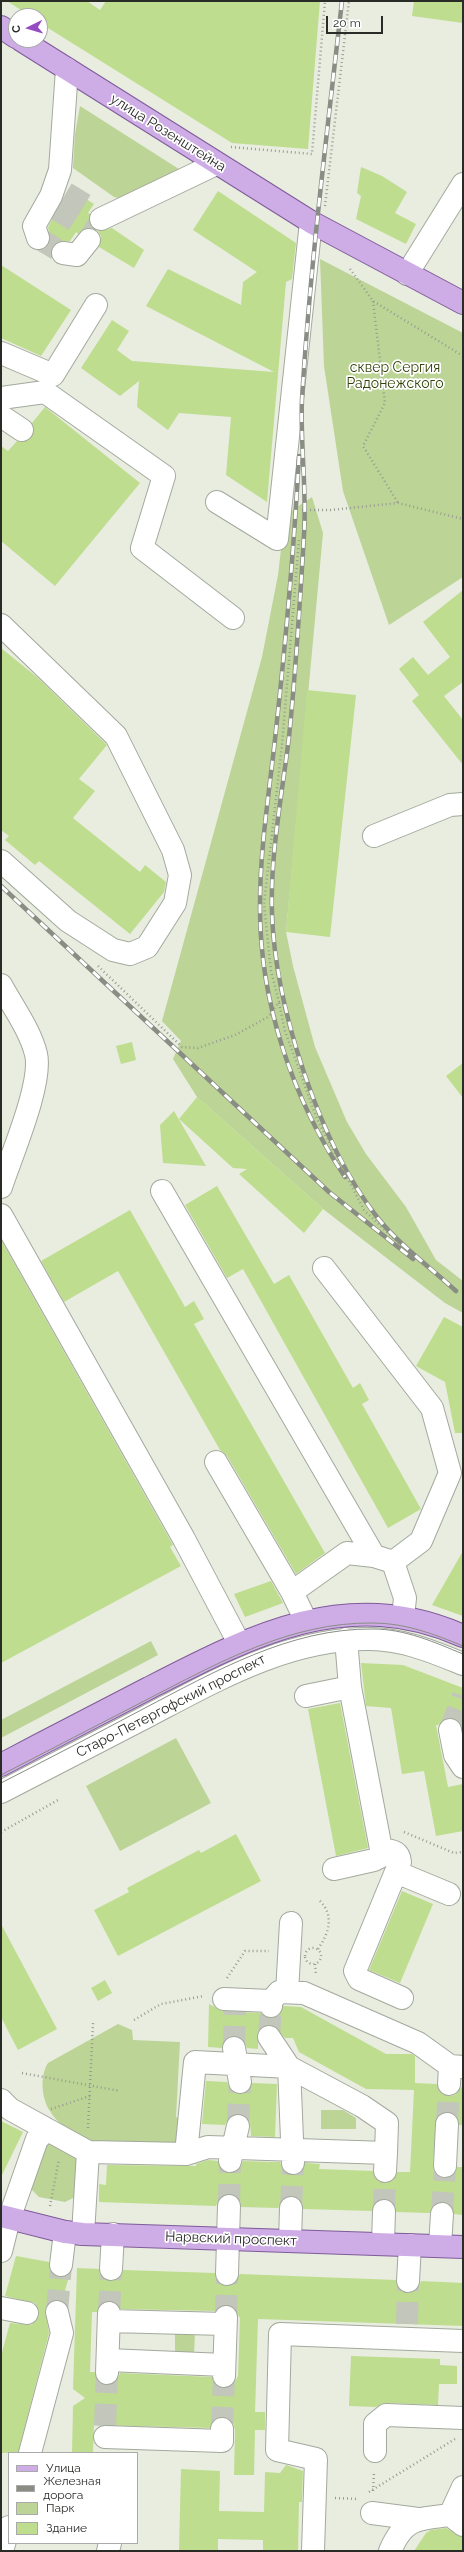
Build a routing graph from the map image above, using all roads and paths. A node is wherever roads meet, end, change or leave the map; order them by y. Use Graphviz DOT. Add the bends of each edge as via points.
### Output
graph roads {
  1 [pos="325,1"];
  2 [pos="348,1"];
  3 [pos="34,48"];
  4 [pos="67,69"];
  5 [pos="221,156"];
  6 [pos="463,184"];
  7 [pos="50,212"];
  8 [pos="100,215"];
  9 [pos="317,218"];
  10 [pos="350,269"];
  11 [pos="407,274"];
  12 [pos="373,301"];
  13 [pos="463,303"];
  14 [pos="96,305"];
  15 [pos="1,353"];
  16 [pos="463,356"];
  17 [pos="1,398"];
  18 [pos="1,416"];
  19 [pos="22,430"];
  20 [pos="217,502"];
  21 [pos="398,503"];
  22 [pos="280,506"];
  23 [pos="302,510"];
  24 [pos="301,517"];
  25 [pos="463,519"];
  26 [pos="300,538"];
  27 [pos="233,618"];
  28 [pos="1,625"];
  29 [pos="463,804"];
  30 [pos="374,836"];
  31 [pos="1,860"];
  32 [pos="93,962"];
  33 [pos="1,985"];
  34 [pos="279,1002"];
  35 [pos="1,1186"];
  36 [pos="162,1191"];
  37 [pos="1,1215"];
  38 [pos="324,1268"];
  39 [pos="456,1290"];
  40 [pos="216,1462"];
  41 [pos="383,1559"];
  42 [pos="292,1592"];
  43 [pos="402,1618"];
  44 [pos="306,1621"];
  45 [pos="463,1636"];
  46 [pos="346,1639"];
  47 [pos="239,1643"];
  48 [pos="463,1664"];
  49 [pos="350,1687"];
  50 [pos="306,1696"];
  51 [pos="450,1730"];
  52 [pos="1,1765"];
  53 [pos="463,1767"];
  54 [pos="50,1786"];
  55 [pos="1,1792"];
  56 [pos="1,1832"];
  57 [pos="379,1841"];
  58 [pos="463,1852"];
  59 [pos="334,1869"];
  60 [pos="396,1872"];
  61 [pos="448,1894"];
  62 [pos="319,1900"];
  63 [pos="291,1923"];
  64 [pos="318,1949"];
  65 [pos="402,1998"];
  66 [pos="276,2000"];
  67 [pos="232,2001"];
  68 [pos="93,2023"];
  69 [pos="269,2037"];
  70 [pos="289,2067"];
  71 [pos="454,2072"];
  72 [pos="22,2073"];
  73 [pos="91,2085"];
  74 [pos="120,2091"];
  75 [pos="90,2096"];
  76 [pos="1,2100"];
  77 [pos="26,2118"];
  78 [pos="447,2124"];
  79 [pos="238,2126"];
  80 [pos="47,2130"];
  81 [pos="87,2143"];
  82 [pos="60,2154"];
  83 [pos="186,2154"];
  84 [pos="232,2154"];
  85 [pos="293,2156"];
  86 [pos="445,2166"];
  87 [pos="50,2206"];
  88 [pos="229,2206"];
  89 [pos="291,2208"];
  90 [pos="384,2211"];
  91 [pos="442,2214"];
  92 [pos="5,2217"];
  93 [pos="74,2233"];
  94 [pos="113,2234"];
  95 [pos="228,2239"];
  96 [pos="290,2241"];
  97 [pos="383,2244"];
  98 [pos="410,2245"];
  99 [pos="440,2246"];
  100 [pos="463,2247"];
  101 [pos="1,2251"];
  102 [pos="61,2265"];
  103 [pos="111,2269"];
  104 [pos="227,2274"];
  105 [pos="408,2281"];
  106 [pos="1,2308"];
  107 [pos="463,2341"];
  108 [pos="224,2371"];
  109 [pos="463,2418"];
  110 [pos="222,2429"];
  111 [pos="104,2438"];
  112 [pos="457,2438"];
  113 [pos="375,2451"];
  114 [pos="30,2452"];
  115 [pos="463,2487"];
  116 [pos="373,2490"];
  117 [pos="315,2498"];
  118 [pos="372,2513"];
  119 [pos="418,2519"];
  120 [pos="456,2520"];
  121 [pos="8,2530"];
  122 [pos="2,2551"];
  123 [pos="313,2551"];
  124 [pos="390,2551"];
  1 -- 5 [label="path" via="312,154"];
  2 -- 9 [label="path"];
  3 -- 4 [label="main road, улица Розенштейна"];
  4 -- 5 [label="main road, улица Розенштейна"];
  4 -- 7 [label="street" via="60,170"];
  5 -- 8 [label="street"];
  5 -- 9 [label="main road, улица Розенштейна"];
  6 -- 11 [label="street"];
  9 -- 11 [label="main road, улица Розенштейна"];
  9 -- 22 [label="street"];
  10 -- 12 [label="path"];
  11 -- 13 [label="main road, улица Розенштейна"];
  12 -- 16 [label="path"];
  12 -- 21 [label="path" via="385,403 363,446"];
  14 -- 15 [label="street" via="53,375"];
  17 -- 27 [label="street" via="46,392 164,476 142,548"];
  18 -- 19 [label="street"];
  20 -- 22 [label="street" via="277,539"];
  21 -- 23 [label="path" via="331,510"];
  21 -- 25 [label="path"];
  22 -- 23 [label="path"];
  23 -- 24 [label="path"];
  26 -- 34 [label="path" via="264,904 272,971"];
  28 -- 31 [label="street" via="116,736 173,850 180,875 175,903 147,947 130,954 113,950 68,921"];
  29 -- 30 [label="street" via="450,805"];
  32 -- 34 [label="path" via="182,1047 198,1048 235,1035 268,1017"];
  33 -- 35 [label="street" via="28,1034 36,1055 36,1078"];
  34 -- 39 [label="path" via="285,1031 318,1119 364,1210 407,1251"];
  36 -- 41 [label="street"];
  37 -- 47 [label="street" via="184,1538"];
  38 -- 41 [label="street" via="432,1408 450,1473 421,1541"];
  40 -- 42 [label="street"];
  41 -- 42 [label="street" via="346,1553"];
  41 -- 43 [label="street" via="405,1598"];
  42 -- 44 [label="street"];
  43 -- 44 [label="main road, Старо-Петергофский проспект" via="373,1614 344,1615"];
  43 -- 45 [label="main road, Старо-Петергофский проспект" via="429,1623"];
  44 -- 47 [label="main road, Старо-Петергофский проспект"];
  46 -- 48 [label="street, Старо-Петергофский проспект" via="400,1642 424,1648"];
  46 -- 49 [label="street"];
  46 -- 54 [label="street, Старо-Петергофский проспект" via="312,1644 264,1658"];
  47 -- 52 [label="main road, Старо-Петергофский проспект"];
  49 -- 50 [label="street"];
  49 -- 57 [label="street"];
  51 -- 53 [label="street" via="455,1755"];
  54 -- 55 [label="street, Старо-Петергофский проспект"];
  54 -- 56 [label="path"];
  57 -- 58 [label="path" via="397,1829 454,1853"];
  57 -- 59 [label="street" via="380,1857"];
  57 -- 60 [label="street" via="400,1855"];
  60 -- 61 [label="street"];
  60 -- 65 [label="street" via="355,1971 359,1979"];
  62 -- 64 [label="path" via="326,1908 330,1920"];
  63 -- 66 [label="street"];
  64 -- 64 [label="path" via="311,1948 306,1953 306,1959 310,1963 316,1964 320,1960 321,1954"];
  66 -- 67 [label="street"];
  66 -- 71 [label="street" via="304,1993 411,2040"];
  68 -- 73 [label="path"];
  69 -- 70 [label="street"];
  70 -- 83 [label="street" via="195,2062"];
  70 -- 85 [label="street"];
  70 -- 85 [label="street" via="362,2106 387,2123 386,2162"];
  72 -- 73 [label="path"];
  73 -- 74 [label="path"];
  73 -- 75 [label="path"];
  75 -- 77 [label="path"];
  75 -- 81 [label="path"];
  76 -- 77 [label="street" via="10,2109"];
  77 -- 80 [label="street"];
  78 -- 86 [label="street"];
  79 -- 84 [label="street"];
  80 -- 81 [label="street"];
  80 -- 92 [label="street" via="38,2139"];
  81 -- 83 [label="street"];
  81 -- 93 [label="street"];
  82 -- 87 [label="path"];
  83 -- 84 [label="street" via="208,2147"];
  84 -- 85 [label="street"];
  88 -- 95 [label="street"];
  89 -- 96 [label="street"];
  90 -- 97 [label="street"];
  91 -- 99 [label="street"];
  92 -- 93 [label="main road, Нарвский проспект"];
  92 -- 101 [label="street"];
  93 -- 94 [label="main road, Нарвский проспект"];
  93 -- 102 [label="street"];
  94 -- 95 [label="main road, Нарвский проспект"];
  94 -- 103 [label="street"];
  95 -- 96 [label="main road, Нарвский проспект"];
  95 -- 104 [label="street"];
  96 -- 97 [label="main road, Нарвский проспект"];
  97 -- 98 [label="main road, Нарвский проспект"];
  98 -- 99 [label="main road, Нарвский проспект"];
  98 -- 105 [label="street"];
  99 -- 100 [label="main road, Нарвский проспект"];
  106 -- 114 [label="street" via="46,2315 62,2333"];
  107 -- 117 [label="street" via="406,2331 280,2334 277,2450 316,2459"];
  108 -- 108 [label="street" via="226,2321 109,2317 107,2366"];
  109 -- 113 [label="street" via="386,2415 376,2424"];
  110 -- 111 [label="street" via="222,2441"];
  112 -- 116 [label="path"];
  113 -- 116 [label="path"];
  115 -- 120 [label="street"];
  116 -- 117 [label="path" via="359,2499"];
  116 -- 118 [label="path"];
  117 -- 123 [label="street"];
  118 -- 119 [label="street"];
  119 -- 120 [label="street"];
  119 -- 124 [label="street" via="398,2533"];
  121 -- 122 [label="street"];
}
